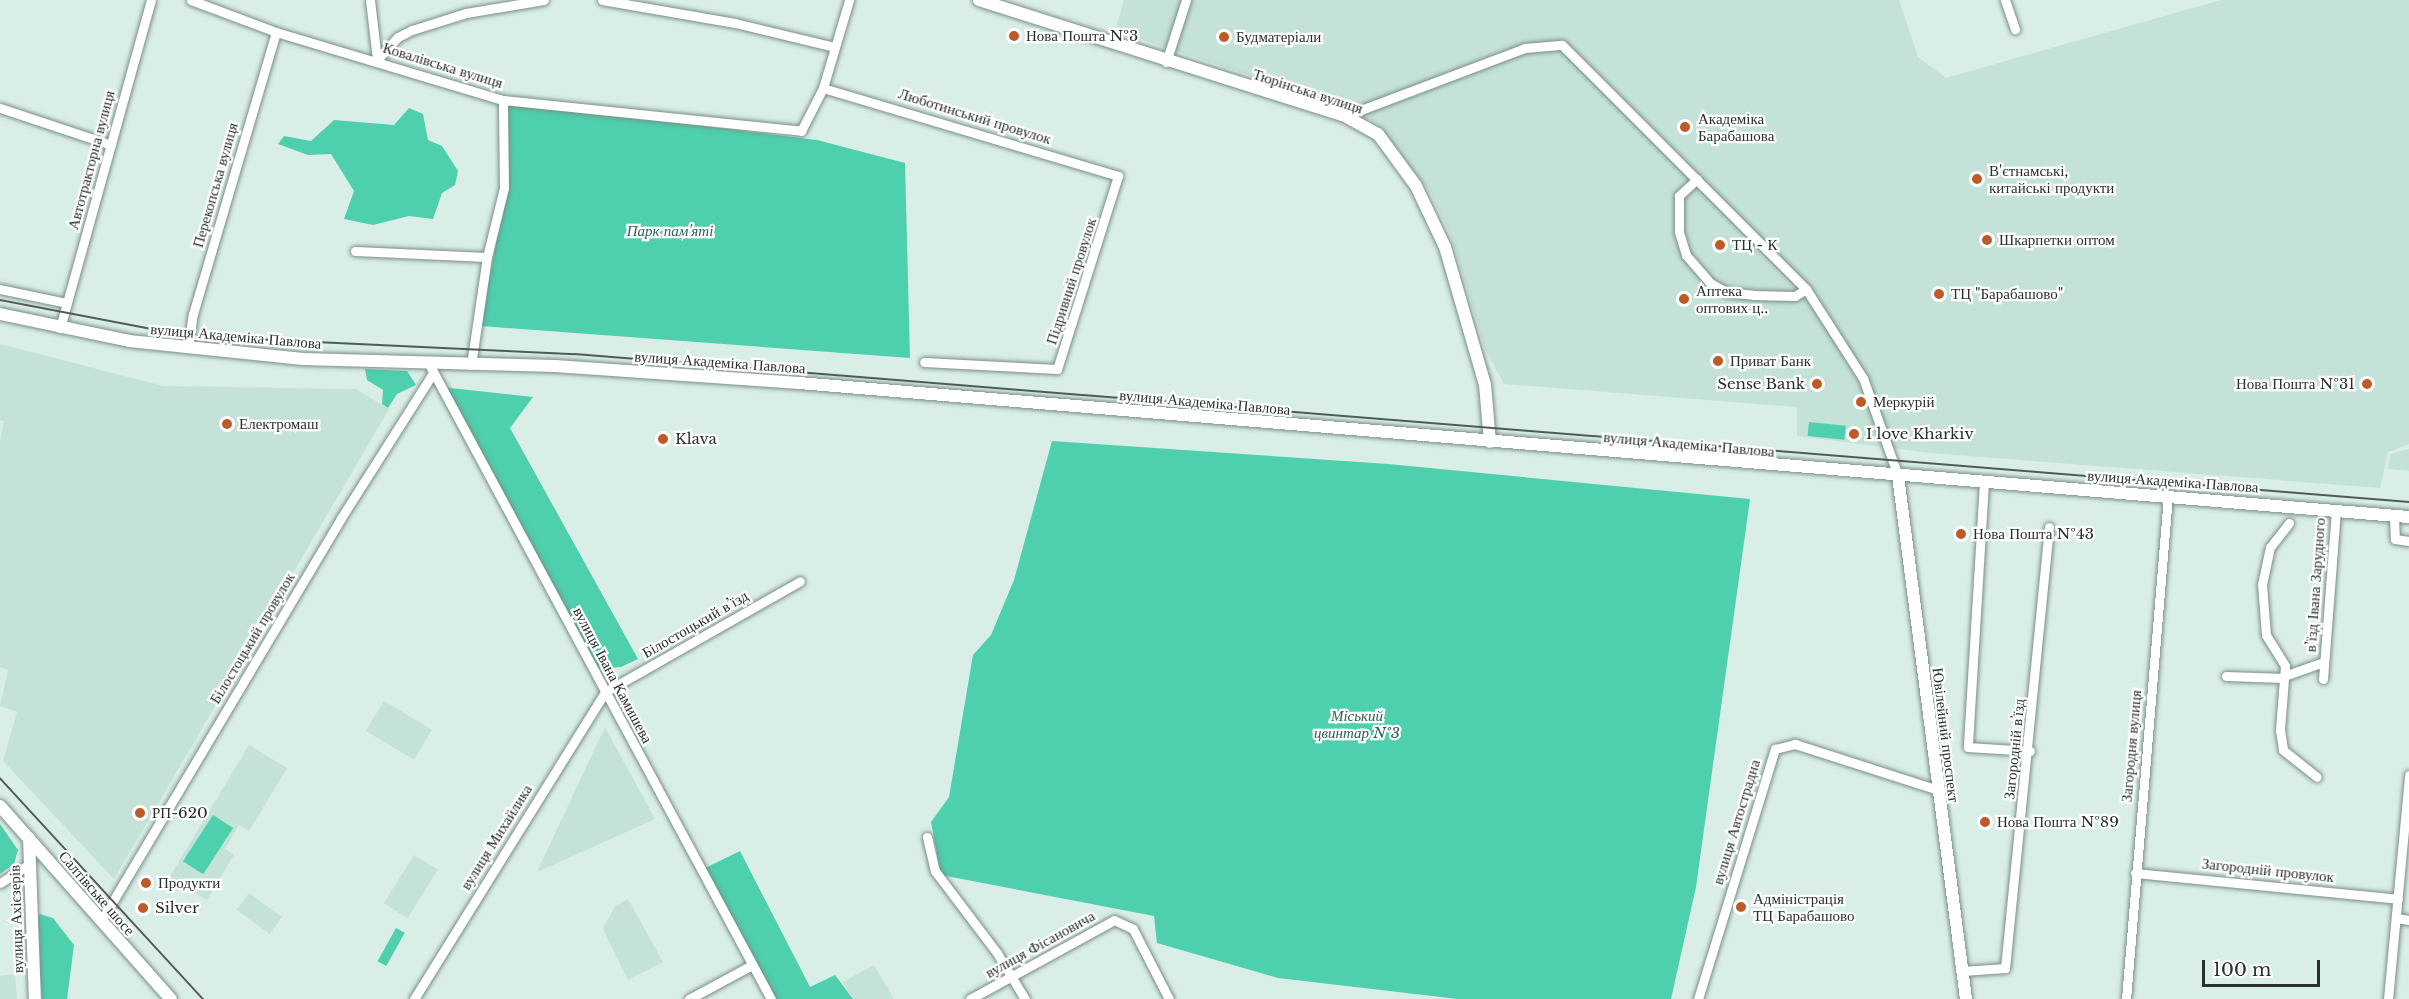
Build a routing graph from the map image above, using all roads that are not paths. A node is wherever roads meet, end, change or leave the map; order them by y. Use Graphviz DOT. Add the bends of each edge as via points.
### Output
graph roads {
  1 [pos="151,0"];
  2 [pos="191,0"];
  3 [pos="370,0"];
  4 [pos="544,0"];
  5 [pos="602,0"];
  6 [pos="849,0"];
  7 [pos="979,0"];
  8 [pos="1186,0"];
  9 [pos="2005,0"];
  10 [pos="654,4"];
  11 [pos="2015,29"];
  12 [pos="276,32"];
  13 [pos="834,47"];
  14 [pos="378,60"];
  15 [pos="1166,62"];
  16 [pos="823,88"];
  17 [pos="503,100"];
  18 [pos="0,108"];
  19 [pos="1345,116"];
  20 [pos="111,145"];
  21 [pos="1118,176"];
  22 [pos="1697,179"];
  23 [pos="355,250"];
  24 [pos="487,257"];
  25 [pos="0,289"];
  26 [pos="1806,289"];
  27 [pos="67,303"];
  28 [pos="0,314"];
  29 [pos="60,328"];
  30 [pos="188,348"];
  31 [pos="924,362"];
  32 [pos="471,364"];
  33 [pos="431,368"];
  34 [pos="1491,442"];
  35 [pos="1898,476"];
  36 [pos="1984,482"];
  37 [pos="2168,496"];
  38 [pos="2336,510"];
  39 [pos="2394,515"];
  40 [pos="2409,517"];
  41 [pos="2289,523"];
  42 [pos="2049,527"];
  43 [pos="2409,541"];
  44 [pos="800,581"];
  45 [pos="2324,662"];
  46 [pos="2226,676"];
  47 [pos="2284,677"];
  48 [pos="2322,679"];
  49 [pos="605,692"];
  50 [pos="2030,751"];
  51 [pos="2409,775"];
  52 [pos="2317,777"];
  53 [pos="1938,790"];
  54 [pos="0,806"];
  55 [pos="927,837"];
  56 [pos="29,838"];
  57 [pos="29,864"];
  58 [pos="2135,873"];
  59 [pos="0,883"];
  60 [pos="2398,899"];
  61 [pos="2396,918"];
  62 [pos="2409,920"];
  63 [pos="101,921"];
  64 [pos="752,964"];
  65 [pos="1963,971"];
  66 [pos="1013,977"];
  67 [pos="35,999"];
  68 [pos="171,999"];
  69 [pos="414,999"];
  70 [pos="689,999"];
  71 [pos="771,999"];
  72 [pos="970,999"];
  73 [pos="1025,999"];
  74 [pos="1169,999"];
  75 [pos="1698,999"];
  76 [pos="1966,999"];
  77 [pos="2126,999"];
  78 [pos="2388,999"];
  1 -- 20 [label="street, Автотракторна вулиця"];
  2 -- 12 [label="street, Ковалівська вулиця"];
  3 -- 14 [label="street"];
  4 -- 14 [label="street" via="466,13 412,30 398,38"];
  5 -- 10 [label="street"];
  6 -- 13 [label="street"];
  7 -- 15 [label="main road, Тюрінська вулиця"];
  8 -- 15 [label="street"];
  9 -- 11 [label="street"];
  10 -- 13 [label="street"];
  12 -- 14 [label="street, Ковалівська вулиця"];
  12 -- 30 [label="street, Перекопська вулиця" via="193,314"];
  13 -- 16 [label="street"];
  14 -- 17 [label="street, Ковалівська вулиця"];
  15 -- 19 [label="main road, Тюрінська вулиця"];
  16 -- 17 [label="street, Ковалівська вулиця" via="801,131"];
  16 -- 21 [label="street, Люботинський провулок"];
  17 -- 24 [label="street" via="504,188"];
  18 -- 20 [label="street"];
  19 -- 22 [label="street" via="1525,48 1562,45"];
  19 -- 34 [label="main road, Тюрінська вулиця" via="1383,139 1412,179 1439,232 1485,385"];
  20 -- 27 [label="street, Автотракторна вулиця"];
  21 -- 31 [label="street, Підривний провулок" via="1057,369"];
  22 -- 26 [label="street"];
  22 -- 26 [label="street" via="1679,196 1679,232 1686,255 1710,283 1726,292 1753,296 1796,296"];
  23 -- 24 [label="street"];
  24 -- 32 [label="street"];
  25 -- 27 [label="street"];
  26 -- 35 [label="street" via="1863,378"];
  27 -- 29 [label="street, Автотракторна вулиця"];
  28 -- 29 [label="main road, вулиця Академіка Павлова"];
  29 -- 30 [label="main road, вулиця Академіка Павлова"];
  30 -- 33 [label="main road, вулиця Академіка Павлова"];
  32 -- 33 [label="main road, вулиця Академіка Павлова"];
  32 -- 34 [label="main road, вулиця Академіка Павлова" via="561,366 799,383"];
  33 -- 49 [label="street, вулиця Івана Камишева"];
  33 -- 63 [label="street, Білостоцький провулок"];
  34 -- 35 [label="main road, вулиця Академіка Павлова"];
  35 -- 36 [label="main road, вулиця Академіка Павлова"];
  35 -- 53 [label="main road, Ювілейний проспект"];
  36 -- 37 [label="main road, вулиця Академіка Павлова"];
  36 -- 50 [label="street, Ювілейний проспект" via="1968,747"];
  37 -- 38 [label="main road, вулиця Академіка Павлова"];
  37 -- 58 [label="street, Загородня вулиця"];
  38 -- 39 [label="main road, вулиця Академіка Павлова"];
  38 -- 45 [label="street, в’їзд Івана Зарудного"];
  39 -- 40 [label="main road, вулиця Академіка Павлова"];
  39 -- 43 [label="street" via="2395,539"];
  41 -- 47 [label="street, в’їзд Івана Зарудного" via="2271,539 2262,584 2266,635 2284,666"];
  42 -- 50 [label="street, Загородній вʼїзд"];
  44 -- 49 [label="street, Білостоцький в’їзд"];
  45 -- 47 [label="street, в’їзд Івана Зарудного"];
  45 -- 48 [label="street, в’їзд Івана Зарудного"];
  46 -- 47 [label="street, в’їзд Івана Зарудного"];
  47 -- 52 [label="street, в’їзд Івана Зарудного" via="2283,750"];
  49 -- 64 [label="street, вулиця Івана Камишева"];
  49 -- 69 [label="street, вулиця Михайлика"];
  50 -- 65 [label="street, Загородній вʼїзд" via="2005,968"];
  51 -- 60 [label="street"];
  53 -- 65 [label="main road, Ювілейний проспект"];
  53 -- 75 [label="street, вулиця Автострадна" via="1796,744 1775,749"];
  54 -- 56 [label="main road, Салтівське шосе"];
  55 -- 66 [label="street" via="935,871 950,896"];
  56 -- 57 [label="main road, вулиця Ахієзерів"];
  56 -- 63 [label="main road, Салтівське шосе"];
  57 -- 59 [label="street"];
  57 -- 67 [label="main road, вулиця Ахієзерів"];
  58 -- 60 [label="street, Загородній провулок"];
  58 -- 77 [label="street, Загородня вулиця"];
  60 -- 61 [label="street"];
  61 -- 62 [label="street"];
  61 -- 78 [label="street"];
  63 -- 68 [label="main road, Салтівське шосе"];
  64 -- 70 [label="street"];
  64 -- 71 [label="street, вулиця Івана Камишева"];
  65 -- 76 [label="main road, Ювілейний проспект"];
  66 -- 72 [label="street, вулиця Фісановича"];
  66 -- 73 [label="street"];
  66 -- 74 [label="street, вулиця Фісановича" via="1114,920 1125,922"];
}
